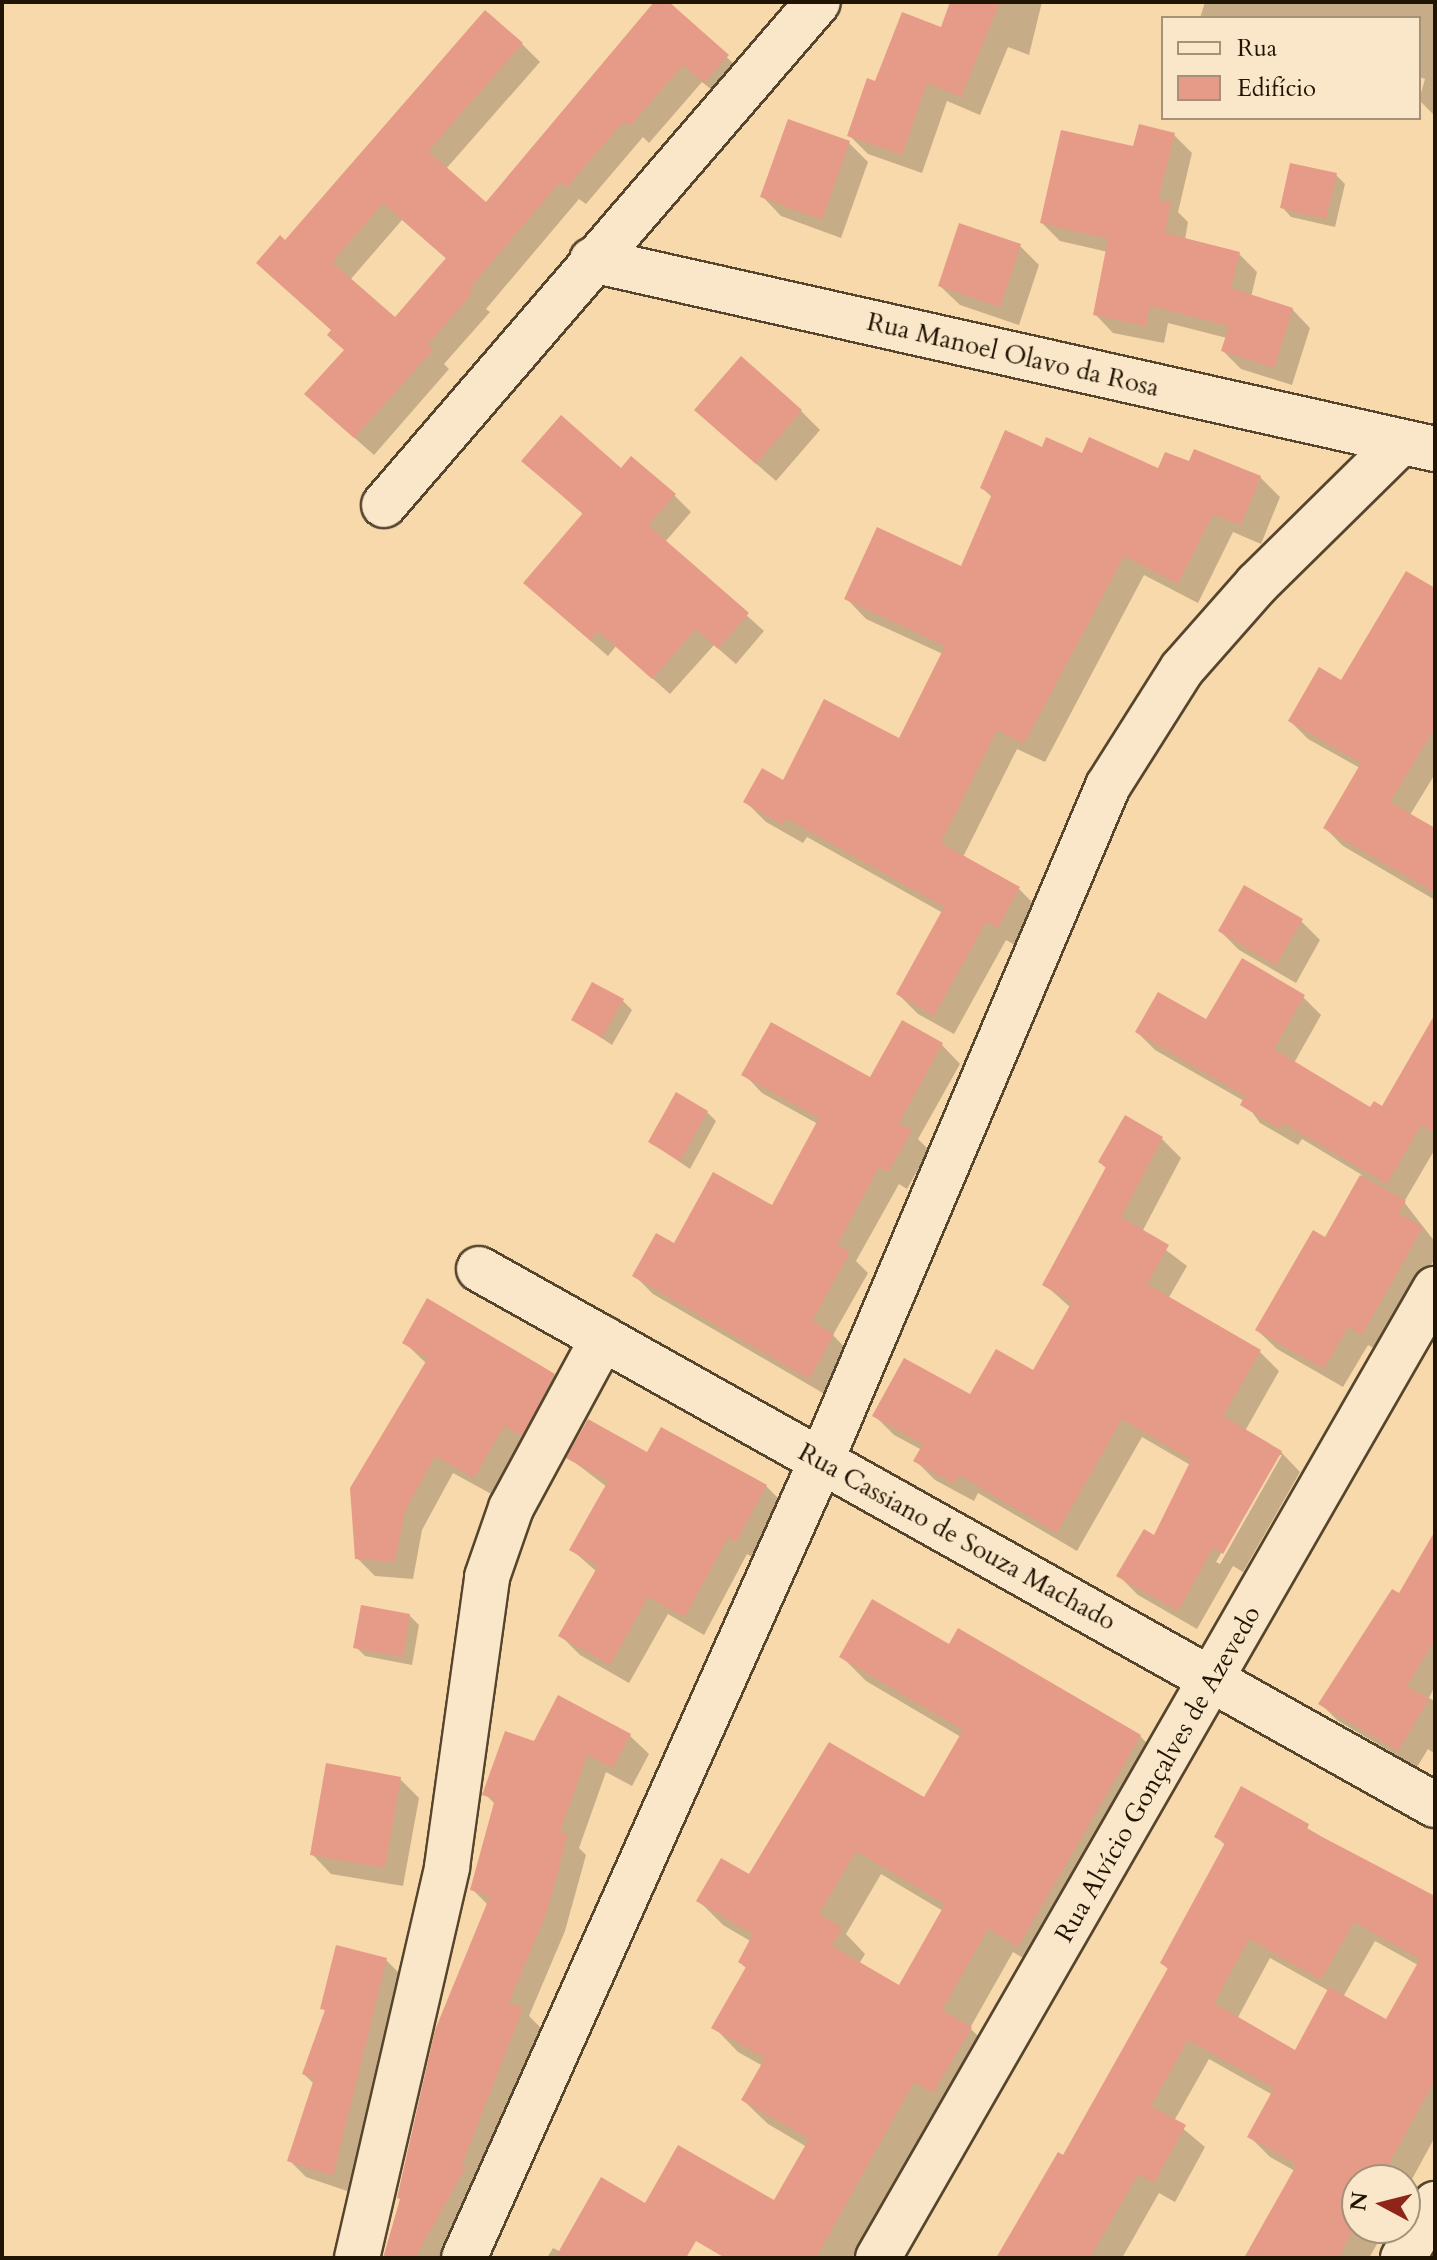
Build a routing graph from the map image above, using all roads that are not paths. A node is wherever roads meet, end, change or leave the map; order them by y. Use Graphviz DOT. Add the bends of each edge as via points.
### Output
graph roads {
  1 [pos="818,2"];
  2 [pos="592,260"];
  3 [pos="1418,446"];
  4 [pos="384,505"];
  5 [pos="479,1269"];
  6 [pos="1435,1289"];
  7 [pos="603,1338"];
  8 [pos="821,1461"];
  9 [pos="1213,1681"];
  10 [pos="1435,1805"];
  11 [pos="1435,2204"];
  12 [pos="357,2258"];
  13 [pos="464,2258"];
  14 [pos="878,2258"];
  15 [pos="1403,2258"];
  1 -- 2 [label="street"];
  2 -- 3 [label="street, Rua Manoel Olavo da Rosa"];
  2 -- 4 [label="street"];
  3 -- 8 [label="street" via="1257,584 1182,669 1108,786"];
  5 -- 7 [label="street, Rua Cassiano de Souza Machado"];
  6 -- 9 [label="street, Rua Alvício Gonçalves de Azevedo"];
  7 -- 8 [label="street, Rua Cassiano de Souza Machado"];
  7 -- 12 [label="street" via="511,1508 487,1577 447,1867"];
  8 -- 9 [label="street, Rua Cassiano de Souza Machado"];
  8 -- 13 [label="street"];
  9 -- 10 [label="street, Rua Cassiano de Souza Machado"];
  9 -- 14 [label="street, Rua Alvício Gonçalves de Azevedo"];
  11 -- 15 [label="street"];
}
